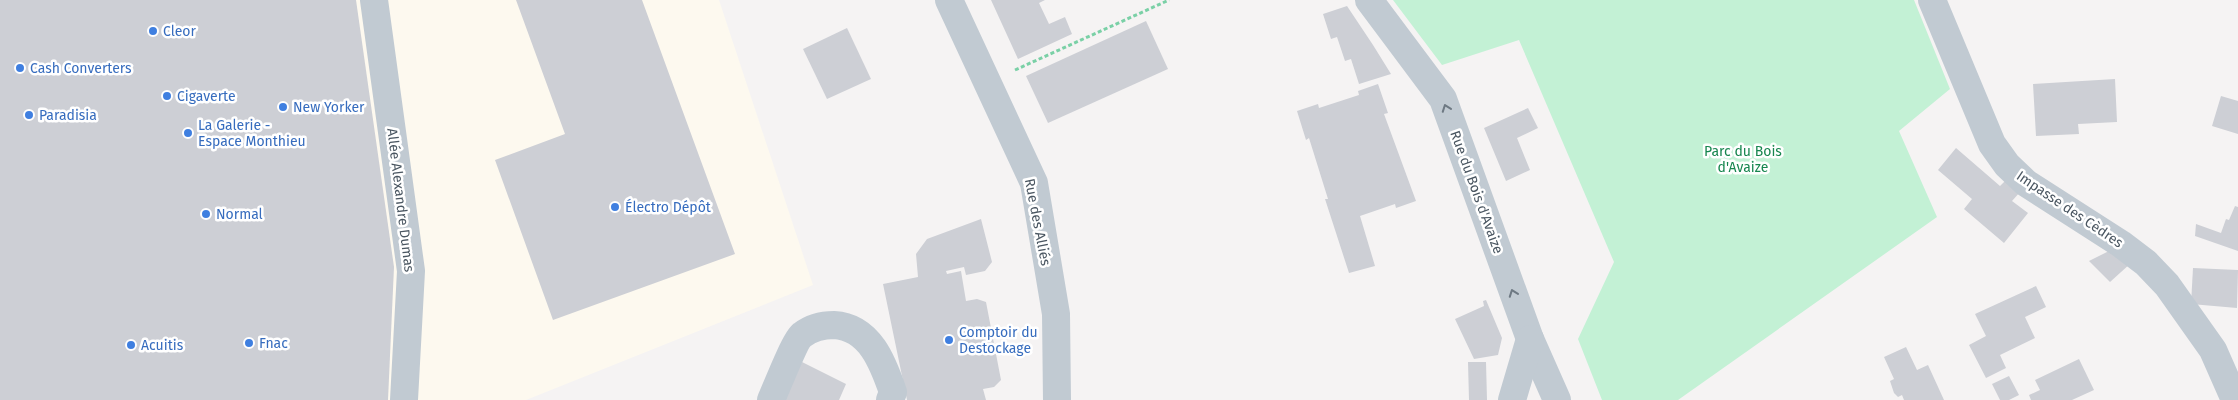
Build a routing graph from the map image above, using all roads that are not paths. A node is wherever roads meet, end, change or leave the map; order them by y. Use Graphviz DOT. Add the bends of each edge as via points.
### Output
graph roads {
  1 [pos="374,0"];
  2 [pos="949,0"];
  3 [pos="1369,0"];
  4 [pos="1932,0"];
  5 [pos="1530,339"];
  6 [pos="2237,399"];
  7 [pos="404,400"];
  8 [pos="770,400"];
  9 [pos="890,400"];
  10 [pos="1057,400"];
  11 [pos="1512,400"];
  12 [pos="1558,400"];
  1 -- 7 [label="street, Allée Alexandre Dumas" via="411,271"];
  2 -- 10 [label="street, Rue des Alliés" via="1034,183 1056,314"];
  5 -- 3 [label="street, Rue du Bois d'Avaize, one-way" via="1443,99"];
  4 -- 6 [label="street, Impasse des Cèdres" via="1992,144 2007,165 2026,183 2146,262 2167,285 2213,350"];
  5 -- 11 [label="street"];
  5 -- 12 [label="street, Rue du Bois d'Avaize"];
  8 -- 9 [label="street" via="801,335 823,325 846,326 866,338 882,362 893,392"];
}
